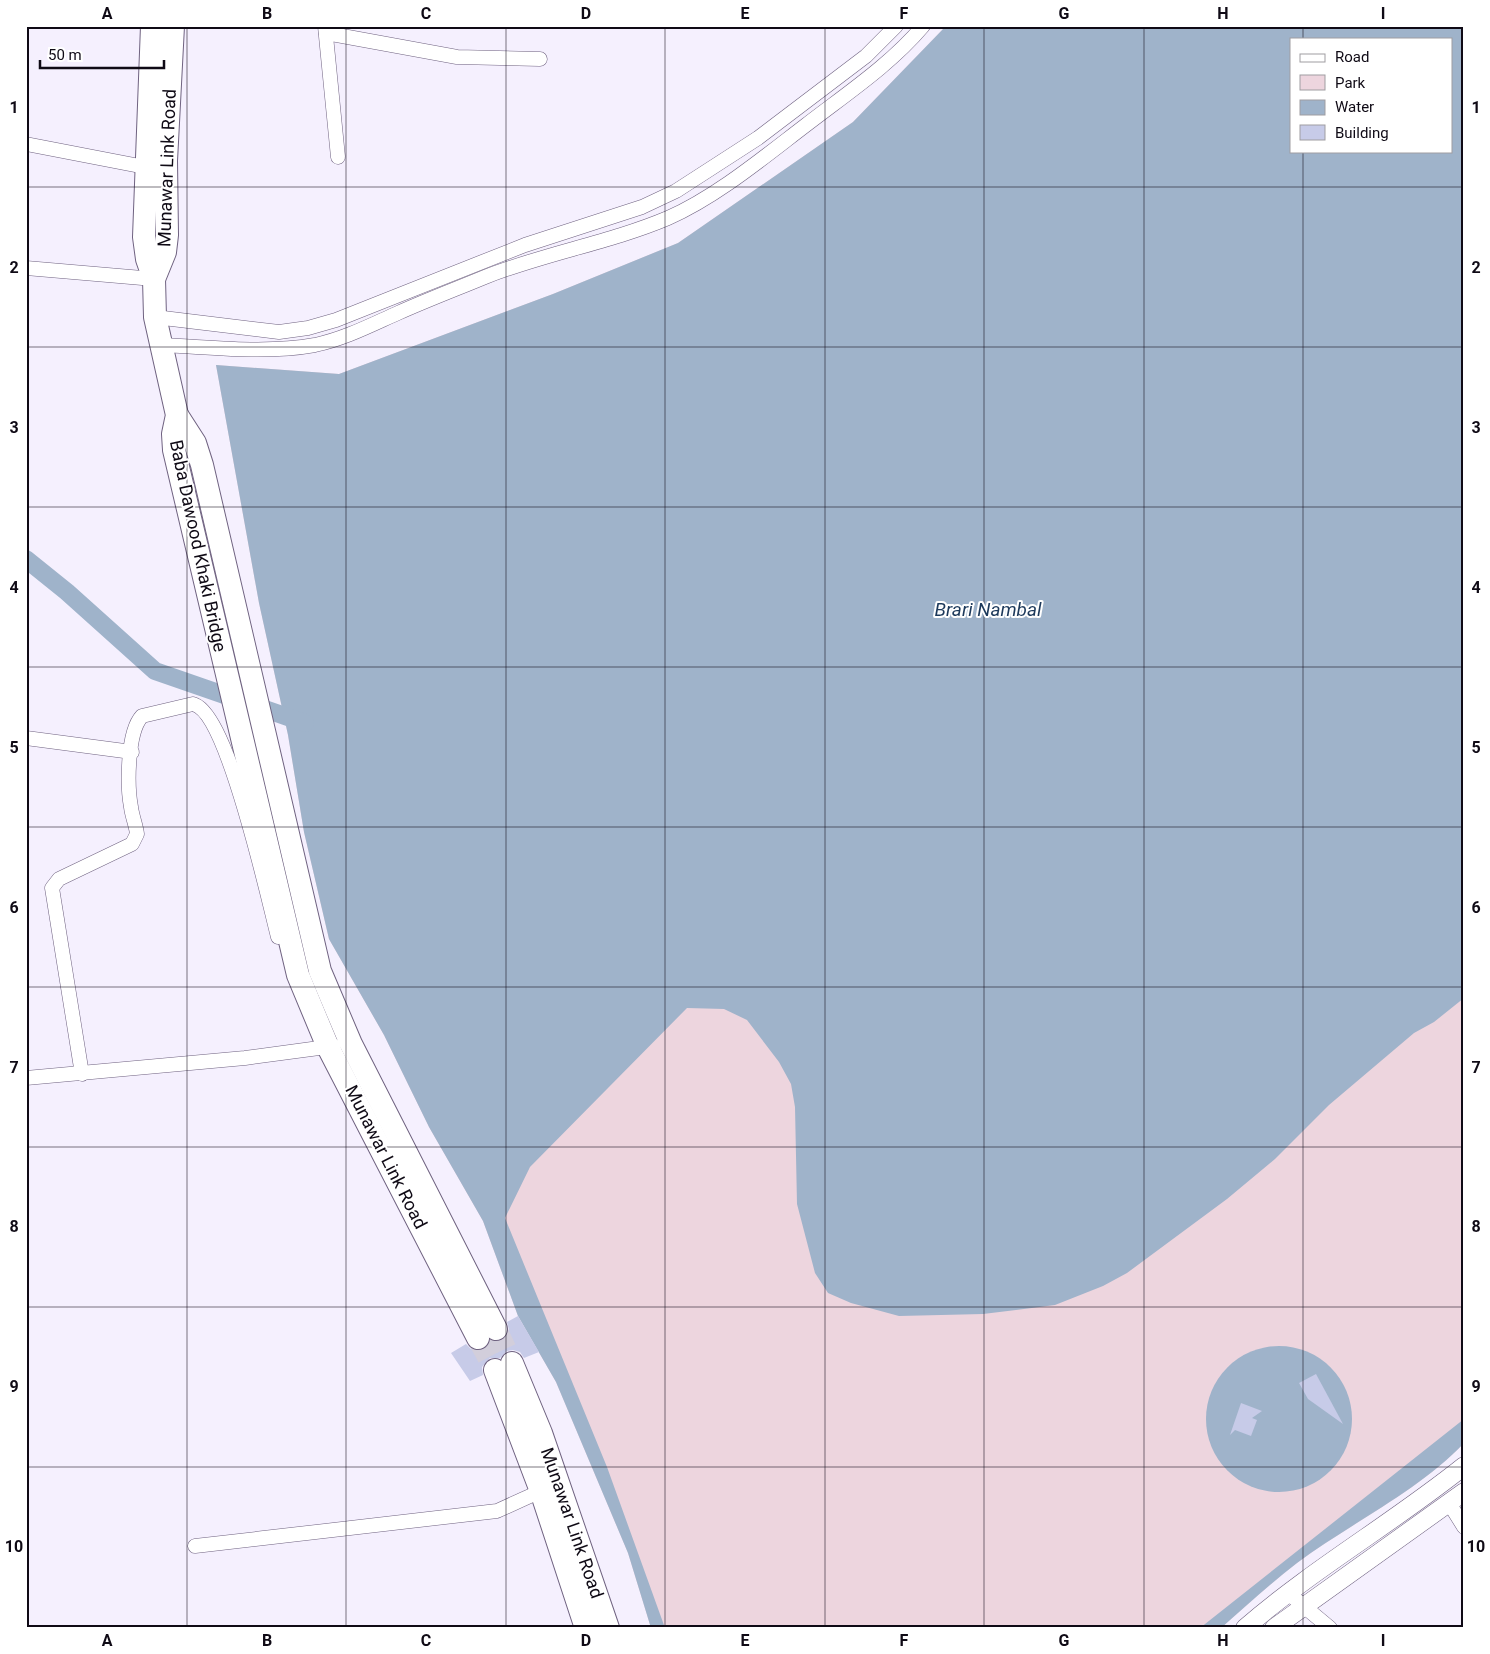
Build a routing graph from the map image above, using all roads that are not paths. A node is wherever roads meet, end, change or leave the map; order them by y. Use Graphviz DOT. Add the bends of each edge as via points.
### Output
graph roads {
  1 [pos="152,26"];
  2 [pos="173,26"];
  3 [pos="896,26"];
  4 [pos="923,26"];
  5 [pos="326,30"];
  6 [pos="540,59"];
  7 [pos="758,138"];
  8 [pos="26,144"];
  9 [pos="768,153"];
  10 [pos="338,157"];
  11 [pos="145,167"];
  12 [pos="26,268"];
  13 [pos="154,279"];
  14 [pos="155,318"];
  15 [pos="161,345"];
  16 [pos="177,415"];
  17 [pos="26,738"];
  18 [pos="132,752"];
  19 [pos="320,971"];
  20 [pos="300,982"];
  21 [pos="351,1044"];
  22 [pos="328,1047"];
  23 [pos="82,1074"];
  24 [pos="26,1078"];
  25 [pos="504,1367"];
  26 [pos="1464,1466"];
  27 [pos="550,1488"];
  28 [pos="1464,1492"];
  29 [pos="1449,1503"];
  30 [pos="1464,1527"];
  31 [pos="195,1546"];
  32 [pos="1288,1593"];
  33 [pos="1304,1606"];
  34 [pos="586,1628"];
  35 [pos="608,1628"];
  36 [pos="1245,1628"];
  37 [pos="1274,1628"];
  38 [pos="1330,1628"];
  1 -- 11 [label="main road, Munawar Link Road"];
  2 -- 13 [label="main road, Munawar Link Road" via="166,161 167,235 165,252"];
  3 -- 7 [label="street" via="866,56"];
  4 -- 9 [label="street" via="862,82"];
  5 -- 6 [label="street" via="457,57"];
  5 -- 10 [label="street"];
  7 -- 9 [label="street"];
  7 -- 14 [label="street" via="676,190 642,207 525,245 336,320 279,332"];
  8 -- 11 [label="street"];
  9 -- 15 [label="street" via="669,218 511,267 350,334 315,345 284,348"];
  11 -- 13 [label="main road, Munawar Link Road" via="144,237"];
  12 -- 13 [label="street"];
  13 -- 14 [label="main road, Munawar Link Road"];
  14 -- 15 [label="main road, Munawar Link Road"];
  15 -- 16 [label="main road, Munawar Link Road"];
  16 -- 19 [label="main road, Baba Dawood Khaki Bridge" via="195,443 202,465"];
  16 -- 20 [label="main road, Baba Dawood Khaki Bridge" via="173,434 179,471"];
  17 -- 18 [label="street"];
  18 -- 20 [label="street" via="135,726 142,716 193,704 203,710 225,747 289,973"];
  18 -- 23 [label="street" via="129,795 136,840 59,878 52,888"];
  19 -- 21 [label="main road, Munawar Link Road"];
  20 -- 22 [label="main road, Munawar Link Road"];
  21 -- 22 [label="street"];
  21 -- 22 [label="main road, Munawar Link Road" via="487,1333"];
  22 -- 23 [label="street"];
  23 -- 24 [label="street"];
  25 -- 27 [label="main road, Munawar Link Road"];
  26 -- 32 [label="street" via="1430,1494"];
  27 -- 31 [label="street" via="497,1512"];
  27 -- 34 [label="main road, Munawar Link Road"];
  27 -- 35 [label="main road, Munawar Link Road"];
  28 -- 29 [label="street"];
  29 -- 30 [label="street"];
  29 -- 33 [label="street"];
  32 -- 33 [label="street"];
  32 -- 36 [label="street"];
  33 -- 37 [label="street"];
  33 -- 38 [label="street"];
}
